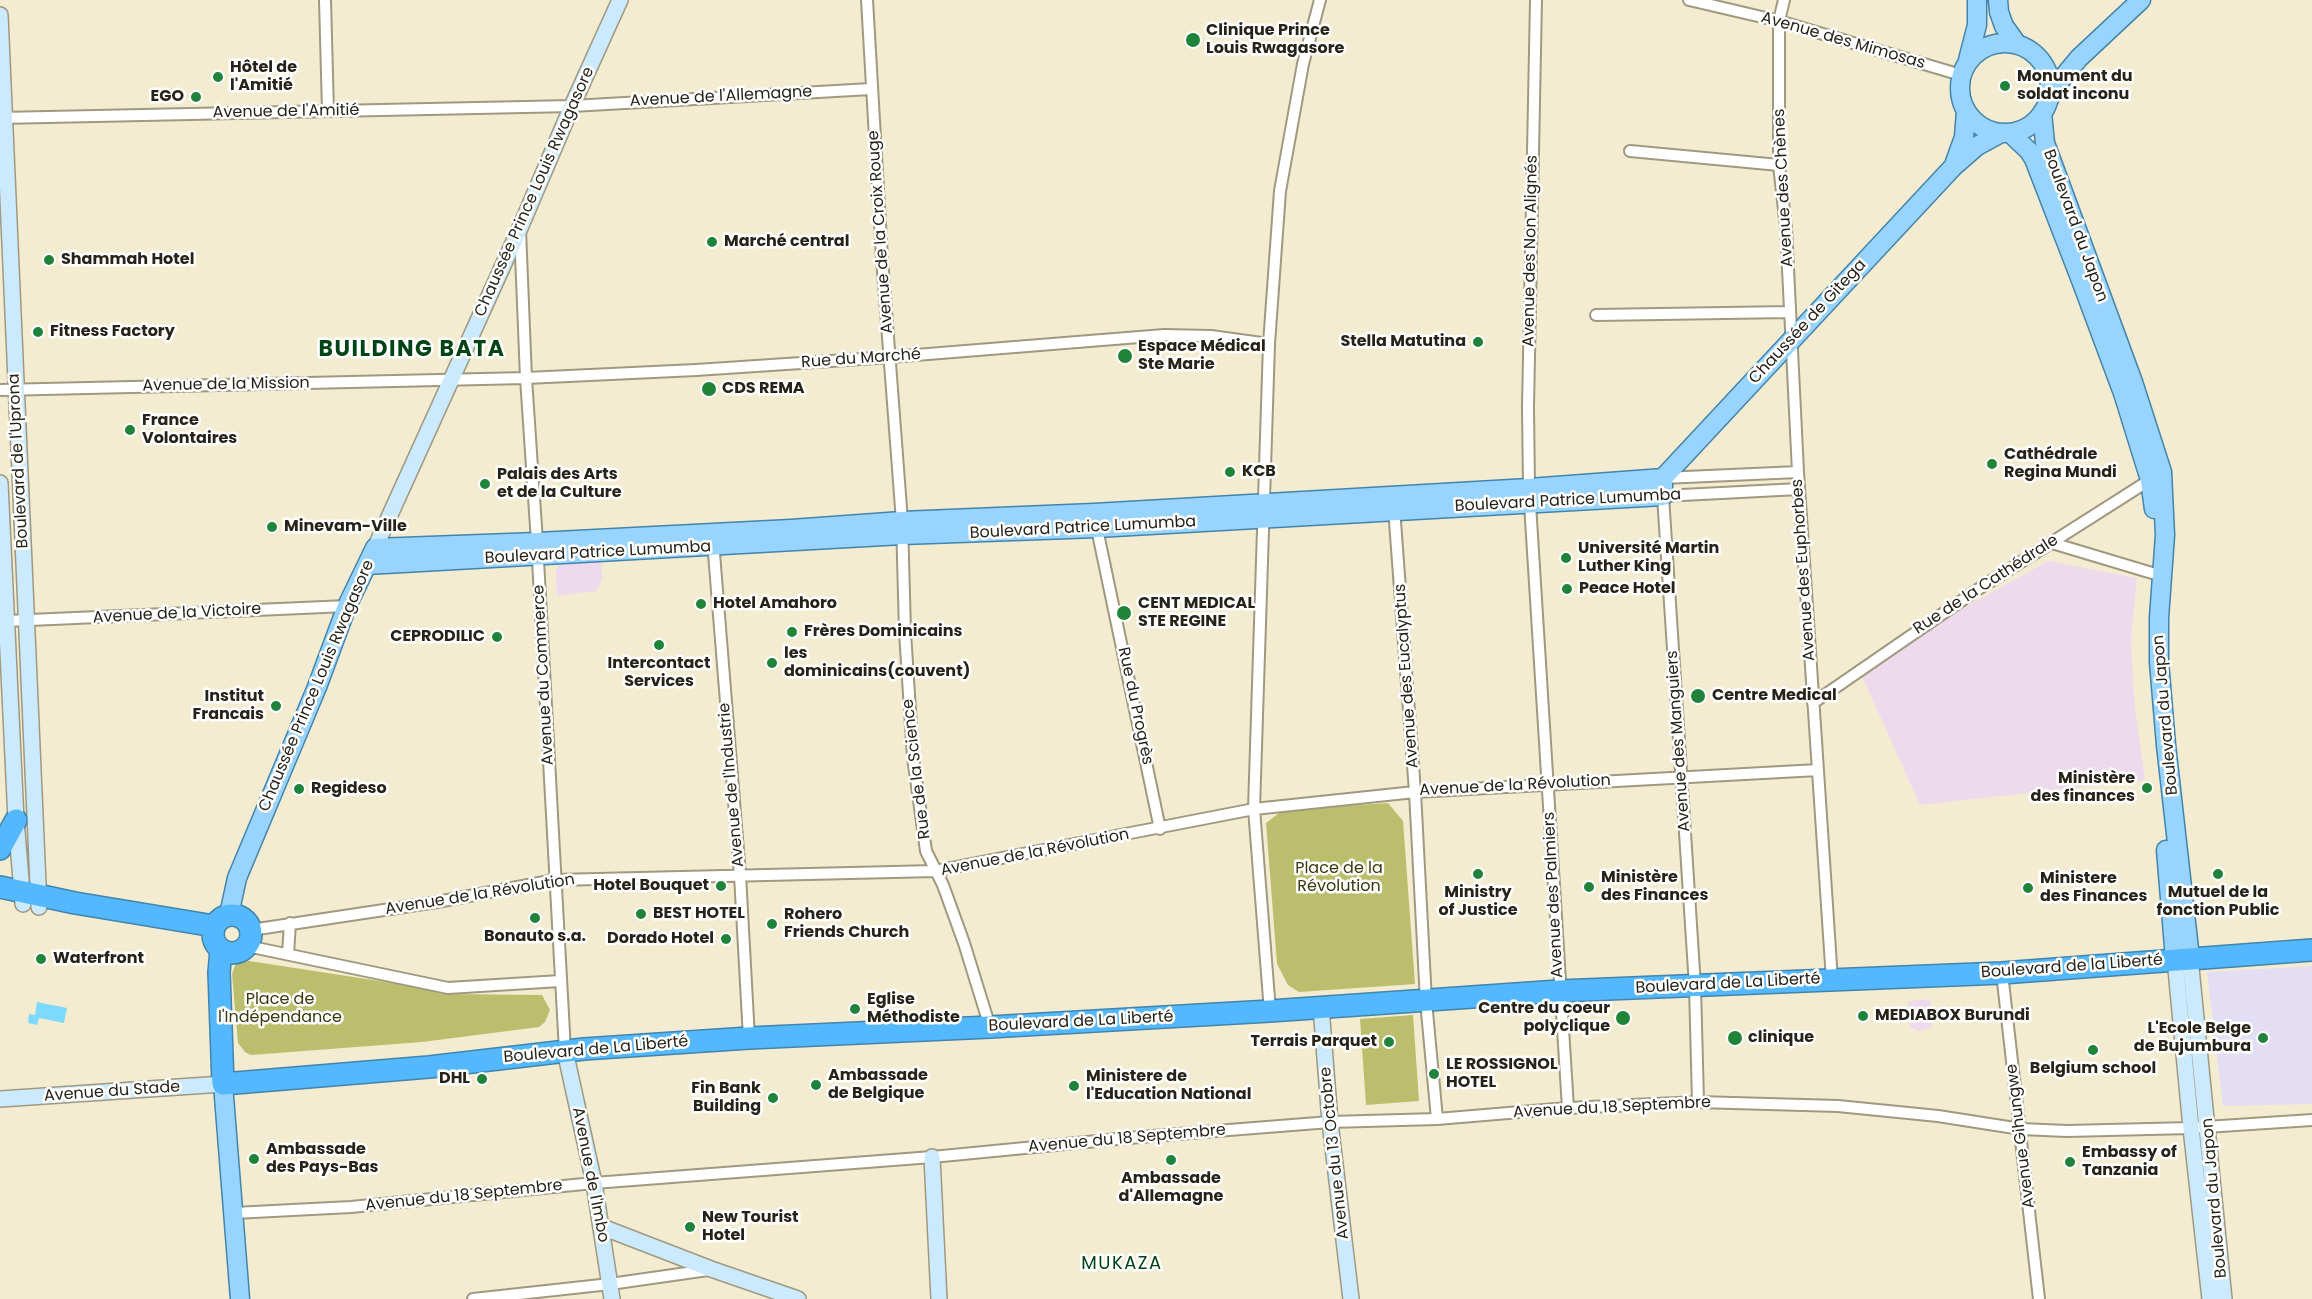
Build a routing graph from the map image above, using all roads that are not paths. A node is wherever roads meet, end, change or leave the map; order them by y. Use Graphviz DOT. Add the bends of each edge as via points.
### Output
graph roads {
  1 [pos="326,0"];
  2 [pos="620,0"];
  3 [pos="867,0"];
  4 [pos="1320,0"];
  5 [pos="1536,0"];
  6 [pos="1689,0"];
  7 [pos="1784,0"];
  8 [pos="1977,0"];
  9 [pos="1998,0"];
  10 [pos="2141,0"];
  11 [pos="0,15"];
  12 [pos="1779,21"];
  13 [pos="2017,44"];
  14 [pos="2079,58"];
  15 [pos="2040,60"];
  16 [pos="1964,69"];
  17 [pos="871,89"];
  18 [pos="572,106"];
  19 [pos="2045,107"];
  20 [pos="328,111"];
  21 [pos="1966,111"];
  22 [pos="2,118"];
  23 [pos="2005,133"];
  24 [pos="1630,151"];
  25 [pos="1779,165"];
  26 [pos="1953,166"];
  27 [pos="520,228"];
  28 [pos="2088,281"];
  29 [pos="1790,312"];
  30 [pos="1596,315"];
  31 [pos="1791,340"];
  32 [pos="1269,344"];
  33 [pos="891,357"];
  34 [pos="526,378"];
  35 [pos="452,379"];
  36 [pos="0,390"];
  37 [pos="16,390"];
  38 [pos="1798,472"];
  39 [pos="2156,476"];
  40 [pos="0,483"];
  41 [pos="1663,487"];
  42 [pos="1799,489"];
  43 [pos="1529,495"];
  44 [pos="1394,504"];
  45 [pos="1263,511"];
  46 [pos="1095,521"];
  47 [pos="902,528"];
  48 [pos="713,539"];
  49 [pos="2052,543"];
  50 [pos="375,548"];
  51 [pos="538,549"];
  52 [pos="367,565"];
  53 [pos="2157,575"];
  54 [pos="347,606"];
  55 [pos="27,620"];
  56 [pos="7,621"];
  57 [pos="1814,703"];
  58 [pos="1818,770"];
  59 [pos="1682,777"];
  60 [pos="1548,784"];
  61 [pos="1415,792"];
  62 [pos="1254,809"];
  63 [pos="16,820"];
  64 [pos="1160,829"];
  65 [pos="36,841"];
  66 [pos="9,846"];
  67 [pos="935,872"];
  68 [pos="740,875"];
  69 [pos="555,880"];
  70 [pos="0,887"];
  71 [pos="0,900"];
  72 [pos="31,900"];
  73 [pos="290,923"];
  74 [pos="219,932"];
  75 [pos="249,938"];
  76 [pos="2312,950"];
  77 [pos="288,954"];
  78 [pos="2183,958"];
  79 [pos="2002,973"];
  80 [pos="1832,980"];
  81 [pos="560,981"];
  82 [pos="1695,986"];
  83 [pos="1559,991"];
  84 [pos="1426,1001"];
  85 [pos="1321,1007"];
  86 [pos="1270,1011"];
  87 [pos="990,1027"];
  88 [pos="749,1038"];
  89 [pos="565,1051"];
  90 [pos="223,1084"];
  91 [pos="0,1099"];
  92 [pos="1698,1102"];
  93 [pos="1568,1108"];
  94 [pos="1437,1119"];
  95 [pos="2312,1120"];
  96 [pos="1330,1122"];
  97 [pos="2208,1126"];
  98 [pos="2191,1128"];
  99 [pos="2020,1129"];
  100 [pos="932,1157"];
  101 [pos="594,1183"];
  102 [pos="234,1213"];
  103 [pos="602,1227"];
  104 [pos="711,1269"];
  105 [pos="611,1291"];
  106 [pos="240,1299"];
  107 [pos="473,1299"];
  108 [pos="798,1299"];
  109 [pos="939,1299"];
  110 [pos="1351,1299"];
  111 [pos="2039,1299"];
  112 [pos="2210,1299"];
  113 [pos="2224,1299"];
  1 -- 20 [label="street"];
  2 -- 18 [label="street, Chaussée Prince Louis Rwagasore"];
  3 -- 17 [label="street, Avenue de la Croix Rouge"];
  4 -- 32 [label="street" via="1303,64 1280,191"];
  5 -- 43 [label="street, Avenue des Non Alignés"];
  6 -- 12 [label="street, Avenue des Mimosas"];
  7 -- 12 [label="street, Avenue des Chènes"];
  8 -- 16 [label="main road" via="1977,25"];
  9 -- 13 [label="main road" via="2004,26"];
  10 -- 14 [label="main road"];
  11 -- 22 [label="street, Boulevard de l'Uprona"];
  12 -- 16 [label="street, Avenue des Mimosas"];
  12 -- 25 [label="street, Avenue des Chènes"];
  13 -- 15 [label="main road"];
  13 -- 16 [label="main road" via="1994,43 1984,47"];
  14 -- 15 [label="main road"];
  14 -- 19 [label="main road"];
  15 -- 19 [label="main road" via="2049,80"];
  16 -- 21 [label="main road" via="1961,100"];
  17 -- 18 [label="street, Avenue de l'Allemagne"];
  17 -- 33 [label="street, Avenue de la Croix Rouge"];
  18 -- 20 [label="street, Avenue de l'Amitié"];
  18 -- 27 [label="street, Chaussée Prince Louis Rwagasore"];
  19 -- 23 [label="main road" via="2028,127"];
  19 -- 28 [label="main road, Boulevard du Japon" via="2045,143"];
  20 -- 22 [label="street, Avenue de l'Amitié"];
  21 -- 23 [label="main road" via="1981,126"];
  21 -- 26 [label="main road, Chaussée de Gitega" via="1964,137"];
  22 -- 37 [label="street, Boulevard de l'Uprona"];
  23 -- 26 [label="main road, Chaussée de Gitega" via="1977,146"];
  23 -- 28 [label="main road, Boulevard du Japon" via="2034,159"];
  24 -- 25 [label="street"];
  25 -- 29 [label="street, Avenue des Chènes"];
  26 -- 31 [label="main road, Chaussée de Gitega"];
  27 -- 34 [label="street, Avenue du Commerce"];
  27 -- 35 [label="street, Chaussée Prince Louis Rwagasore"];
  28 -- 39 [label="main road, Boulevard du Japon" via="2123,393"];
  29 -- 30 [label="street"];
  29 -- 31 [label="street, Avenue des Chènes"];
  31 -- 38 [label="street, Avenue des Euphorbes"];
  31 -- 41 [label="main road, Chaussée de Gitega"];
  32 -- 33 [label="street, Rue du Marché" via="1211,336 1164,335"];
  32 -- 45 [label="street"];
  33 -- 34 [label="street, Rue du Marché"];
  33 -- 47 [label="street, Avenue de la Croix Rouge"];
  34 -- 35 [label="street, Rue du Marché"];
  34 -- 51 [label="street, Avenue du Commerce"];
  35 -- 37 [label="street, Avenue de la Mission"];
  35 -- 50 [label="street, Chaussée Prince Louis Rwagasore"];
  36 -- 37 [label="street, Avenue de la Mission"];
  37 -- 55 [label="street, Boulevard de l'Uprona"];
  38 -- 41 [label="street, Boulevard Patrice Lumumba"];
  38 -- 42 [label="street, Avenue des Euphorbes"];
  39 -- 49 [label="street, Rue de la Cathédrale"];
  39 -- 53 [label="main road, Boulevard du Japon"];
  40 -- 56 [label="street, Boulevard de l'Uprona"];
  41 -- 42 [label="street, Boulevard Patrice Lumumba"];
  41 -- 43 [label="main road, Boulevard Patrice Lumumba"];
  41 -- 59 [label="street, Avenue des Manguiers"];
  42 -- 57 [label="street, Avenue des Euphorbes"];
  43 -- 44 [label="main road, Boulevard Patrice Lumumba"];
  43 -- 60 [label="street, Avenue des Palmiers"];
  44 -- 45 [label="main road, Boulevard Patrice Lumumba"];
  44 -- 61 [label="street, Avenue des Eucalyptus"];
  45 -- 46 [label="main road, Boulevard Patrice Lumumba"];
  45 -- 62 [label="street"];
  46 -- 47 [label="main road, Boulevard Patrice Lumumba"];
  46 -- 64 [label="street, Rue du Progrès"];
  47 -- 48 [label="main road, Boulevard Patrice Lumumba"];
  47 -- 67 [label="street, Rue de la Science" via="913,757 926,851"];
  48 -- 51 [label="main road, Boulevard Patrice Lumumba"];
  48 -- 68 [label="street, Avenue de l'Industrie"];
  49 -- 53 [label="street"];
  49 -- 57 [label="street, Rue de la Cathédrale"];
  50 -- 51 [label="main road, Boulevard Patrice Lumumba"];
  50 -- 52 [label="main road, Chaussée Prince Louis Rwagasore"];
  51 -- 52 [label="main road, Boulevard Patrice Lumumba"];
  51 -- 69 [label="street, Avenue du Commerce"];
  52 -- 54 [label="main road, Chaussée Prince Louis Rwagasore"];
  53 -- 78 [label="main road, Boulevard du Japon" via="2146,644 2155,690"];
  54 -- 55 [label="street, Avenue de la Victoire"];
  54 -- 74 [label="main road, Chaussée Prince Louis Rwagasore"];
  55 -- 56 [label="street, Avenue de la Victoire"];
  55 -- 65 [label="street, Boulevard de l'Uprona"];
  56 -- 63 [label="street, Boulevard de l'Uprona"];
  57 -- 58 [label="street, Avenue des Euphorbes"];
  58 -- 59 [label="street, Avenue de la Révolution"];
  58 -- 80 [label="street, Avenue des Euphorbes"];
  59 -- 60 [label="street, Avenue de la Révolution"];
  59 -- 82 [label="street, Avenue des Manguiers"];
  60 -- 61 [label="street, Avenue de la Révolution"];
  60 -- 83 [label="street, Avenue des Palmiers"];
  61 -- 62 [label="street, Avenue de la Révolution"];
  61 -- 84 [label="street, Avenue des Eucalyptus"];
  62 -- 64 [label="street, Avenue de la Révolution"];
  62 -- 86 [label="street"];
  63 -- 66 [label="highway"];
  64 -- 67 [label="street, Avenue de la Révolution"];
  65 -- 66 [label="street"];
  65 -- 72 [label="street, Boulevard de l'Uprona"];
  66 -- 72 [label="street"];
  67 -- 68 [label="street, Avenue de la Révolution"];
  67 -- 87 [label="street, Rue de la Science" via="964,944"];
  68 -- 69 [label="street, Avenue de la Révolution"];
  68 -- 88 [label="street, Avenue de l'Industrie"];
  69 -- 73 [label="street, Avenue de la Révolution"];
  69 -- 81 [label="street, Avenue du Commerce"];
  70 -- 72 [label="highway"];
  71 -- 72 [label="highway"];
  72 -- 74 [label="highway"];
  73 -- 75 [label="street, Avenue de la Révolution"];
  73 -- 77 [label="street"];
  74 -- 75 [label="highway" via="226,952 237,953"];
  74 -- 75 [label="highway" via="237,915 244,918"];
  74 -- 90 [label="highway"];
  75 -- 77 [label="street"];
  76 -- 78 [label="highway, Boulevard de la Liberté"];
  77 -- 81 [label="street" via="448,988"];
  78 -- 79 [label="highway, Boulevard de la Liberté"];
  78 -- 97 [label="street, Boulevard du Japon"];
  78 -- 98 [label="street, Boulevard du Japon"];
  79 -- 80 [label="highway, Boulevard de la Liberté"];
  79 -- 99 [label="street, Avenue Gihungwe"];
  80 -- 82 [label="highway, Boulevard de La Liberté"];
  81 -- 89 [label="street, Avenue du Commerce"];
  82 -- 83 [label="highway, Boulevard de La Liberté"];
  82 -- 92 [label="street, Avenue des Manguiers"];
  83 -- 84 [label="highway, Boulevard de La Liberté"];
  83 -- 93 [label="street, Avenue des Palmiers"];
  84 -- 85 [label="highway, Boulevard de La Liberté"];
  84 -- 94 [label="street, Avenue des Eucalyptus"];
  85 -- 86 [label="highway, Boulevard de La Liberté"];
  85 -- 96 [label="street, Avenue du 13 Octobre"];
  86 -- 87 [label="highway, Boulevard de La Liberté"];
  87 -- 88 [label="highway, Boulevard de La Liberté"];
  88 -- 89 [label="highway, Boulevard de La Liberté"];
  89 -- 90 [label="highway, Boulevard de La Liberté"];
  89 -- 101 [label="street, Avenue de l'Imbo"];
  90 -- 91 [label="street, Avenue du Stade"];
  90 -- 102 [label="main road"];
  92 -- 93 [label="street, Avenue du 18 Septembre"];
  92 -- 99 [label="street, Avenue du 18 Septembre" via="1838,1106"];
  93 -- 94 [label="street, Avenue du 18 Septembre"];
  94 -- 96 [label="street, Avenue du 18 Septembre"];
  95 -- 97 [label="street, Avenue du 18 Septembre"];
  96 -- 100 [label="street, Avenue du 18 Septembre"];
  96 -- 110 [label="street, Avenue du 13 Octobre"];
  97 -- 98 [label="street, Avenue du 18 Septembre"];
  97 -- 113 [label="street, Boulevard du Japon"];
  98 -- 99 [label="street, Avenue du 18 Septembre"];
  98 -- 112 [label="street, Boulevard du Japon"];
  99 -- 111 [label="street, Avenue Gihungwe"];
  100 -- 101 [label="street, Avenue du 18 Septembre"];
  100 -- 109 [label="street"];
  101 -- 102 [label="street, Avenue du 18 Septembre" via="351,1207"];
  101 -- 103 [label="street, Avenue de l'Imbo"];
  102 -- 106 [label="main road"];
  103 -- 104 [label="street"];
  103 -- 105 [label="street, Avenue de l'Imbo"];
  104 -- 105 [label="street"];
  104 -- 108 [label="street"];
  105 -- 107 [label="street"];
}
